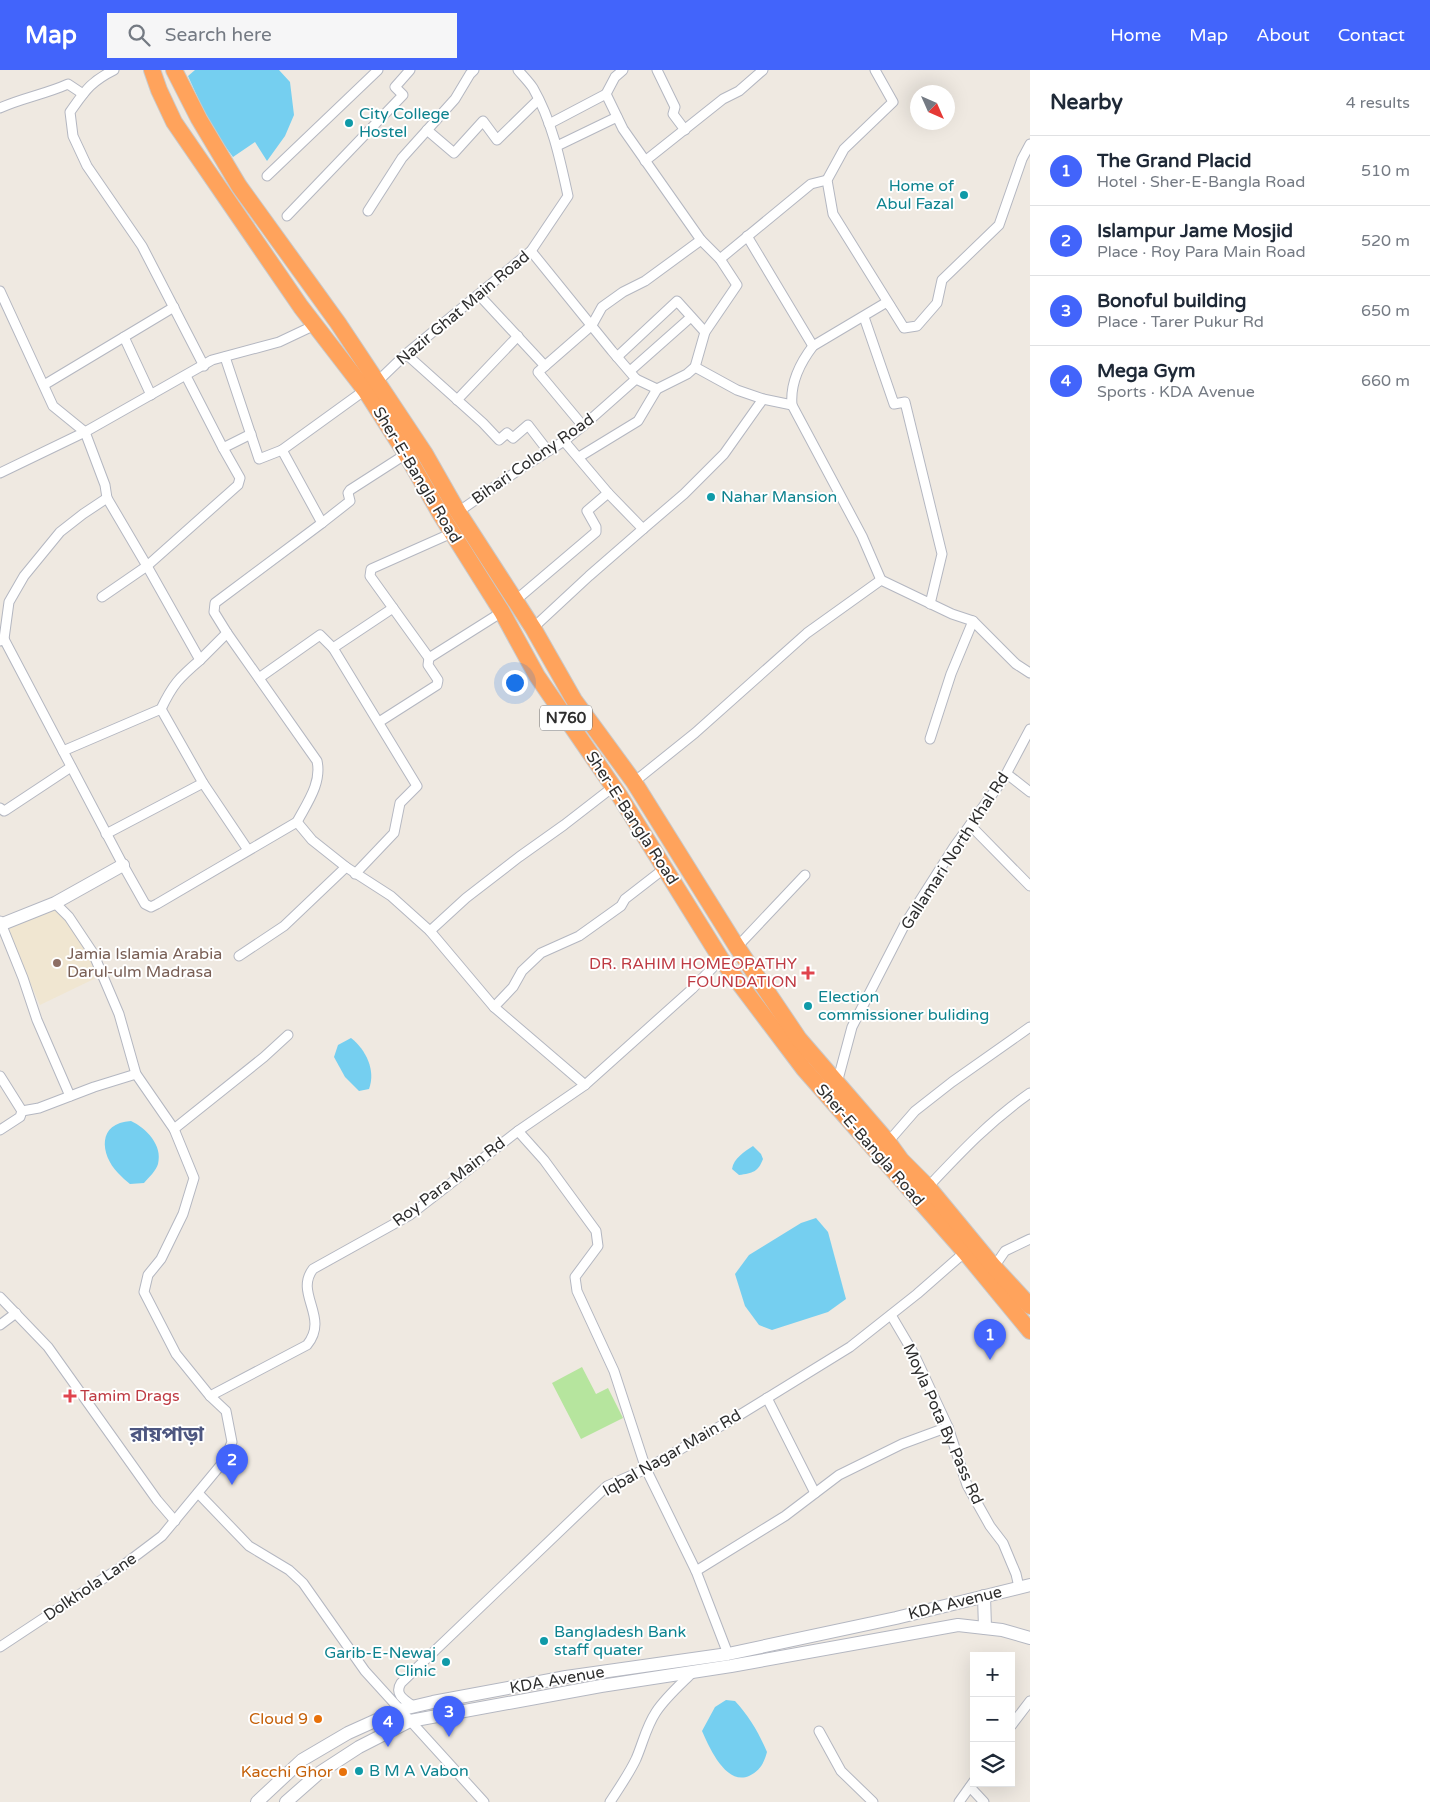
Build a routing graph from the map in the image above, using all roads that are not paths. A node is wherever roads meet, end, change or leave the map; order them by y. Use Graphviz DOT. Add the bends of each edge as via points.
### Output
graph roads {
  1 [pos="114,70"];
  2 [pos="152,70"];
  3 [pos="174,70"];
  4 [pos="378,70"];
  5 [pos="410,70"];
  6 [pos="474,70"];
  7 [pos="518,70"];
  8 [pos="623,70"];
  9 [pos="657,70"];
  10 [pos="763,70"];
  11 [pos="875,70"];
  12 [pos="83,94"];
  13 [pos="606,94"];
  14 [pos="538,100"];
  15 [pos="0,108"];
  16 [pos="617,117"];
  17 [pos="549,124"];
  18 [pos="427,130"];
  19 [pos="685,130"];
  20 [pos="1030,144"];
  21 [pos="557,146"];
  22 [pos="645,161"];
  23 [pos="267,176"];
  24 [pos="826,180"];
  25 [pos="240,186"];
  26 [pos="224,196"];
  27 [pos="368,211"];
  28 [pos="287,216"];
  29 [pos="747,236"];
  30 [pos="700,240"];
  31 [pos="531,251"];
  32 [pos="720,259"];
  33 [pos="0,291"];
  34 [pos="318,295"];
  35 [pos="479,295"];
  36 [pos="890,306"];
  37 [pos="174,307"];
  38 [pos="301,307"];
  39 [pos="691,316"];
  40 [pos="864,316"];
  41 [pos="315,325"];
  42 [pos="592,326"];
  43 [pos="705,332"];
  44 [pos="518,336"];
  45 [pos="124,337"];
  46 [pos="813,346"];
  47 [pos="406,354"];
  48 [pos="225,357"];
  49 [pos="617,357"];
  50 [pos="204,366"];
  51 [pos="545,366"];
  52 [pos="695,367"];
  53 [pos="630,371"];
  54 [pos="186,376"];
  55 [pos="636,379"];
  56 [pos="44,385"];
  57 [pos="372,386"];
  58 [pos="657,389"];
  59 [pos="151,395"];
  60 [pos="763,399"];
  61 [pos="457,400"];
  62 [pos="792,405"];
  63 [pos="583,426"];
  64 [pos="85,432"];
  65 [pos="251,434"];
  66 [pos="564,441"];
  67 [pos="223,448"];
  68 [pos="282,450"];
  69 [pos="548,451"];
  70 [pos="406,454"];
  71 [pos="579,457"];
  72 [pos="0,473"];
  73 [pos="608,493"];
  74 [pos="107,498"];
  75 [pos="458,512"];
  76 [pos="322,523"];
  77 [pos="643,529"];
  78 [pos="452,533"];
  79 [pos="147,566"];
  80 [pos="881,580"];
  81 [pos="102,597"];
  82 [pos="516,600"];
  83 [pos="930,604"];
  84 [pos="393,608"];
  85 [pos="502,612"];
  86 [pos="973,621"];
  87 [pos="533,628"];
  88 [pos="227,633"];
  89 [pos="2,640"];
  90 [pos="333,648"];
  91 [pos="429,658"];
  92 [pos="200,660"];
  93 [pos="1030,674"];
  94 [pos="259,678"];
  95 [pos="161,709"];
  96 [pos="379,722"];
  97 [pos="1030,729"];
  98 [pos="930,739"];
  99 [pos="63,751"];
  100 [pos="619,761"];
  101 [pos="71,767"];
  102 [pos="1007,774"];
  103 [pos="609,780"];
  104 [pos="634,782"];
  105 [pos="203,783"];
  106 [pos="1030,792"];
  107 [pos="0,808"];
  108 [pos="296,822"];
  109 [pos="970,825"];
  110 [pos="106,834"];
  111 [pos="248,850"];
  112 [pos="123,864"];
  113 [pos="346,867"];
  114 [pos="665,868"];
  115 [pos="354,874"];
  116 [pos="805,875"];
  117 [pos="1030,886"];
  118 [pos="55,903"];
  119 [pos="1,923"];
  120 [pos="430,931"];
  121 [pos="737,947"];
  122 [pos="239,956"];
  123 [pos="721,959"];
  124 [pos="494,1008"];
  125 [pos="1030,1027"];
  126 [pos="288,1034"];
  127 [pos="136,1074"];
  128 [pos="0,1076"];
  129 [pos="585,1084"];
  130 [pos="837,1084"];
  131 [pos="1030,1093"];
  132 [pos="70,1096"];
  133 [pos="22,1111"];
  134 [pos="861,1123"];
  135 [pos="174,1129"];
  136 [pos="0,1130"];
  137 [pos="518,1130"];
  138 [pos="888,1142"];
  139 [pos="928,1187"];
  140 [pos="1030,1238"];
  141 [pos="965,1252"];
  142 [pos="994,1267"];
  143 [pos="0,1297"];
  144 [pos="1030,1306"];
  145 [pos="16,1313"];
  146 [pos="891,1315"];
  147 [pos="0,1325"];
  148 [pos="1030,1331"];
  149 [pos="210,1396"];
  150 [pos="767,1398"];
  151 [pos="948,1427"];
  152 [pos="646,1469"];
  153 [pos="198,1493"];
  154 [pos="815,1493"];
  155 [pos="175,1521"];
  156 [pos="696,1572"];
  157 [pos="1025,1586"];
  158 [pos="984,1596"];
  159 [pos="985,1628"];
  160 [pos="1030,1638"];
  161 [pos="0,1647"];
  162 [pos="728,1654"];
  163 [pos="693,1672"];
  164 [pos="1030,1701"];
  165 [pos="412,1706"];
  166 [pos="399,1710"];
  167 [pos="410,1721"];
  168 [pos="1015,1721"];
  169 [pos="819,1731"];
  170 [pos="970,1787"];
  171 [pos="974,1787"];
  172 [pos="256,1802"];
  173 [pos="286,1802"];
  174 [pos="484,1802"];
  175 [pos="610,1802"];
  176 [pos="873,1802"];
  177 [pos="959,1802"];
  178 [pos="984,1802"];
  1 -- 12 [label="street" via="96,79"];
  2 -- 26 [label="highway, Sher-E-Bangla Road / N760" via="174,122"];
  3 -- 25 [label="highway, Sher-E-Bangla Road / N760" via="199,119"];
  4 -- 23 [label="street"];
  5 -- 28 [label="street" via="395,87 403,95"];
  6 -- 18 [label="street" via="455,99"];
  7 -- 14 [label="street, Nazir Ghat Main Road"];
  8 -- 13 [label="street"];
  9 -- 19 [label="street" via="675,107 674,114"];
  10 -- 19 [label="street"];
  11 -- 24 [label="street" via="893,102 844,148"];
  12 -- 15 [label="street" via="68,84"];
  12 -- 37 [label="street" via="70,112 72,136 87,166 142,246"];
  13 -- 16 [label="street"];
  13 -- 17 [label="street"];
  14 -- 17 [label="street, Nazir Ghat Main Road"];
  14 -- 18 [label="street" via="497,140 482,121 454,153"];
  16 -- 21 [label="street"];
  16 -- 22 [label="street"];
  17 -- 21 [label="street, Nazir Ghat Main Road"];
  18 -- 27 [label="street" via="402,158"];
  19 -- 22 [label="street"];
  20 -- 36 [label="street" via="998,225 942,280 937,303 917,326 904,328"];
  21 -- 31 [label="street, Nazir Ghat Main Road" via="568,196"];
  22 -- 30 [label="street"];
  24 -- 29 [label="street" via="811,184"];
  24 -- 36 [label="street" via="833,214"];
  25 -- 26 [label="highway"];
  25 -- 34 [label="highway, Sher-E-Bangla Road / N760"];
  26 -- 38 [label="highway, Sher-E-Bangla Road / N760"];
  29 -- 32 [label="street"];
  29 -- 46 [label="street"];
  30 -- 32 [label="street"];
  30 -- 42 [label="street" via="645,281 602,307"];
  31 -- 35 [label="street, Nazir Ghat Main Road"];
  31 -- 42 [label="street"];
  32 -- 43 [label="street" via="737,285"];
  33 -- 56 [label="street"];
  34 -- 38 [label="highway"];
  34 -- 57 [label="highway, Sher-E-Bangla Road / N760"];
  35 -- 44 [label="street"];
  35 -- 47 [label="street, Nazir Ghat Main Road"];
  36 -- 40 [label="street" via="887,302"];
  37 -- 45 [label="street"];
  37 -- 50 [label="street"];
  38 -- 41 [label="highway, Sher-E-Bangla Road / N760"];
  39 -- 43 [label="street"];
  39 -- 49 [label="street" via="677,301"];
  39 -- 53 [label="street"];
  40 -- 46 [label="street"];
  40 -- 83 [label="street" via="894,404 905,402 942,554"];
  41 -- 48 [label="street" via="279,342"];
  41 -- 57 [label="highway, Sher-E-Bangla Road / N760"];
  42 -- 49 [label="street"];
  42 -- 51 [label="street"];
  43 -- 52 [label="street"];
  44 -- 51 [label="street"];
  44 -- 61 [label="street"];
  45 -- 56 [label="street"];
  45 -- 59 [label="street"];
  46 -- 62 [label="street" via="804,357 794,382"];
  47 -- 57 [label="street, Nazir Ghat Main Road"];
  47 -- 61 [label="street"];
  48 -- 50 [label="street"];
  48 -- 65 [label="street"];
  49 -- 53 [label="street"];
  50 -- 54 [label="street"];
  51 -- 63 [label="street" via="538,372"];
  52 -- 58 [label="street"];
  52 -- 60 [label="street" via="737,390"];
  53 -- 55 [label="street"];
  54 -- 59 [label="street"];
  54 -- 67 [label="street"];
  55 -- 58 [label="street"];
  55 -- 63 [label="street, Bihari Colony Road"];
  56 -- 64 [label="street" via="53,406"];
  57 -- 68 [label="street, Nazir Ghat Main Road"];
  57 -- 70 [label="highway, Sher-E-Bangla Road / N760"];
  57 -- 75 [label="highway, Sher-E-Bangla Road / N760" via="426,454"];
  58 -- 71 [label="street" via="638,421"];
  59 -- 64 [label="street"];
  60 -- 62 [label="street"];
  60 -- 77 [label="street" via="724,454"];
  61 -- 69 [label="street" via="499,440 506,432 513,438 528,425"];
  62 -- 80 [label="street" via="862,536"];
  63 -- 66 [label="street, Bihari Colony Road"];
  64 -- 72 [label="street"];
  64 -- 74 [label="street"];
  65 -- 67 [label="street"];
  65 -- 68 [label="street, Nazir Ghat Main Road" via="259,459"];
  66 -- 69 [label="street, Bihari Colony Road"];
  66 -- 71 [label="street"];
  67 -- 79 [label="street" via="240,478 238,485"];
  68 -- 76 [label="street"];
  69 -- 75 [label="street, Bihari Colony Road"];
  70 -- 76 [label="street" via="350,490 350,501"];
  70 -- 78 [label="highway, Sher-E-Bangla Road / N760"];
  71 -- 73 [label="street"];
  73 -- 77 [label="street"];
  73 -- 82 [label="street" via="587,511 596,532"];
  74 -- 79 [label="street"];
  74 -- 89 [label="street" via="60,532 24,576 9,602"];
  75 -- 82 [label="highway, Sher-E-Bangla Road / N760"];
  76 -- 88 [label="street" via="215,603 214,612"];
  77 -- 87 [label="street"];
  78 -- 84 [label="street" via="371,569 370,576"];
  78 -- 85 [label="highway, Sher-E-Bangla Road / N760"];
  79 -- 81 [label="street"];
  79 -- 92 [label="street"];
  80 -- 83 [label="street"];
  80 -- 104 [label="street" via="807,633 695,733"];
  82 -- 87 [label="highway, Sher-E-Bangla Road / N760"];
  83 -- 86 [label="street"];
  84 -- 90 [label="street"];
  84 -- 91 [label="street"];
  85 -- 91 [label="street"];
  85 -- 103 [label="highway, Sher-E-Bangla Road / N760" via="537,676"];
  86 -- 93 [label="street"];
  86 -- 98 [label="street"];
  87 -- 100 [label="highway, Sher-E-Bangla Road / N760" via="574,700"];
  88 -- 92 [label="street"];
  88 -- 94 [label="street"];
  89 -- 99 [label="street"];
  90 -- 94 [label="street" via="320,635"];
  90 -- 96 [label="street"];
  91 -- 96 [label="street" via="428,665 438,680 437,686"];
  92 -- 95 [label="street" via="178,679"];
  94 -- 108 [label="street" via="317,762 319,771 315,787"];
  95 -- 99 [label="street"];
  95 -- 105 [label="street"];
  96 -- 115 [label="street" via="417,788 400,803 394,833"];
  97 -- 102 [label="street, Gallamari North Khal Rd"];
  99 -- 101 [label="street"];
  100 -- 103 [label="highway"];
  100 -- 104 [label="highway, Sher-E-Bangla Road / N760"];
  101 -- 107 [label="street" via="6,810"];
  101 -- 110 [label="street"];
  102 -- 106 [label="street"];
  102 -- 109 [label="street, Gallamari North Khal Rd"];
  103 -- 114 [label="highway, Sher-E-Bangla Road / N760"];
  103 -- 120 [label="street" via="564,825 511,862"];
  104 -- 121 [label="highway, Sher-E-Bangla Road / N760"];
  105 -- 110 [label="street"];
  105 -- 111 [label="street"];
  108 -- 111 [label="street"];
  108 -- 113 [label="street" via="312,840"];
  109 -- 117 [label="street"];
  109 -- 130 [label="street, Gallamari North Khal Rd" via="905,924 852,1027"];
  110 -- 112 [label="street"];
  111 -- 112 [label="street" via="151,907 146,904"];
  112 -- 118 [label="main road"];
  113 -- 115 [label="street"];
  113 -- 122 [label="street" via="284,926"];
  114 -- 123 [label="highway, Sher-E-Bangla Road / N760"];
  114 -- 124 [label="street" via="586,931 541,953 522,971"];
  115 -- 120 [label="street" via="391,896"];
  116 -- 121 [label="street"];
  118 -- 119 [label="main road"];
  118 -- 127 [label="street, Dolkhola Lane" via="69,917 93,953 118,1014"];
  119 -- 132 [label="street"];
  120 -- 124 [label="street"];
  121 -- 130 [label="highway, Sher-E-Bangla Road / N760" via="799,1039"];
  123 -- 129 [label="street, Roy Para Main Rd"];
  123 -- 134 [label="highway, Sher-E-Bangla Road / N760" via="804,1069"];
  124 -- 129 [label="street"];
  125 -- 138 [label="street" via="915,1111"];
  126 -- 135 [label="street"];
  127 -- 132 [label="street"];
  127 -- 135 [label="street, Dolkhola Lane"];
  128 -- 133 [label="street"];
  129 -- 137 [label="street, Roy Para Main Rd"];
  130 -- 134 [label="highway, Sher-E-Bangla Road / N760"];
  131 -- 139 [label="street" via="972,1140"];
  132 -- 133 [label="street"];
  133 -- 136 [label="street" via="20,1117"];
  134 -- 138 [label="highway, Sher-E-Bangla Road / N760"];
  134 -- 141 [label="highway, Sher-E-Bangla Road / N760"];
  135 -- 149 [label="street, Dolkhola Lane" via="194,1178 183,1214 161,1259 148,1275 144,1292 176,1354"];
  137 -- 149 [label="street, Roy Para Main Rd" via="410,1216 313,1269 307,1284 316,1326 314,1337 307,1345"];
  137 -- 152 [label="street" via="596,1231 598,1246 575,1277 577,1291 614,1372"];
  138 -- 139 [label="highway, Sher-E-Bangla Road / N760"];
  139 -- 142 [label="highway, Sher-E-Bangla Road / N760"];
  140 -- 142 [label="street" via="1006,1251"];
  141 -- 146 [label="street, Iqbal Nagar Main Rd"];
  141 -- 148 [label="highway, Sher-E-Bangla Road / N760"];
  142 -- 144 [label="highway, Sher-E-Bangla Road / N760"];
  143 -- 145 [label="street"];
  145 -- 147 [label="street"];
  145 -- 155 [label="street" via="48,1347"];
  146 -- 150 [label="street, Iqbal Nagar Main Rd" via="850,1347"];
  146 -- 151 [label="street, Moyla Pota By Pass Rd" via="914,1354"];
  149 -- 153 [label="street, Dolkhola Lane" via="226,1411 232,1442 224,1461"];
  150 -- 152 [label="street, Iqbal Nagar Main Rd"];
  150 -- 154 [label="street"];
  151 -- 154 [label="street" via="902,1444 839,1475"];
  151 -- 157 [label="street, Moyla Pota By Pass Rd" via="967,1485"];
  152 -- 156 [label="street"];
  152 -- 165 [label="street, Iqbal Nagar Main Rd" via="607,1486 401,1683 398,1688 400,1696"];
  153 -- 155 [label="street, Dolkhola Lane"];
  153 -- 166 [label="street" via="249,1546 289,1570 303,1583 365,1671"];
  154 -- 156 [label="street" via="785,1516"];
  155 -- 161 [label="street, Dolkhola Lane" via="162,1536 121,1567"];
  156 -- 162 [label="street"];
  157 -- 158 [label="main road, KDA Avenue"];
  158 -- 159 [label="main road"];
  158 -- 162 [label="main road, KDA Avenue"];
  159 -- 160 [label="main road, KDA Avenue"];
  159 -- 163 [label="main road, KDA Avenue" via="958,1625"];
  162 -- 165 [label="main road, KDA Avenue" via="566,1677"];
  163 -- 167 [label="main road, KDA Avenue"];
  163 -- 175 [label="street" via="655,1713 637,1757"];
  164 -- 168 [label="street"];
  165 -- 166 [label="main road, KDA Avenue"];
  166 -- 167 [label="street"];
  166 -- 172 [label="main road, KDA Avenue" via="302,1760"];
  167 -- 173 [label="main road, KDA Avenue" via="359,1747 319,1773"];
  167 -- 174 [label="street"];
  169 -- 176 [label="street" via="840,1772"];
  170 -- 177 [label="street"];
  171 -- 178 [label="street"];
}
